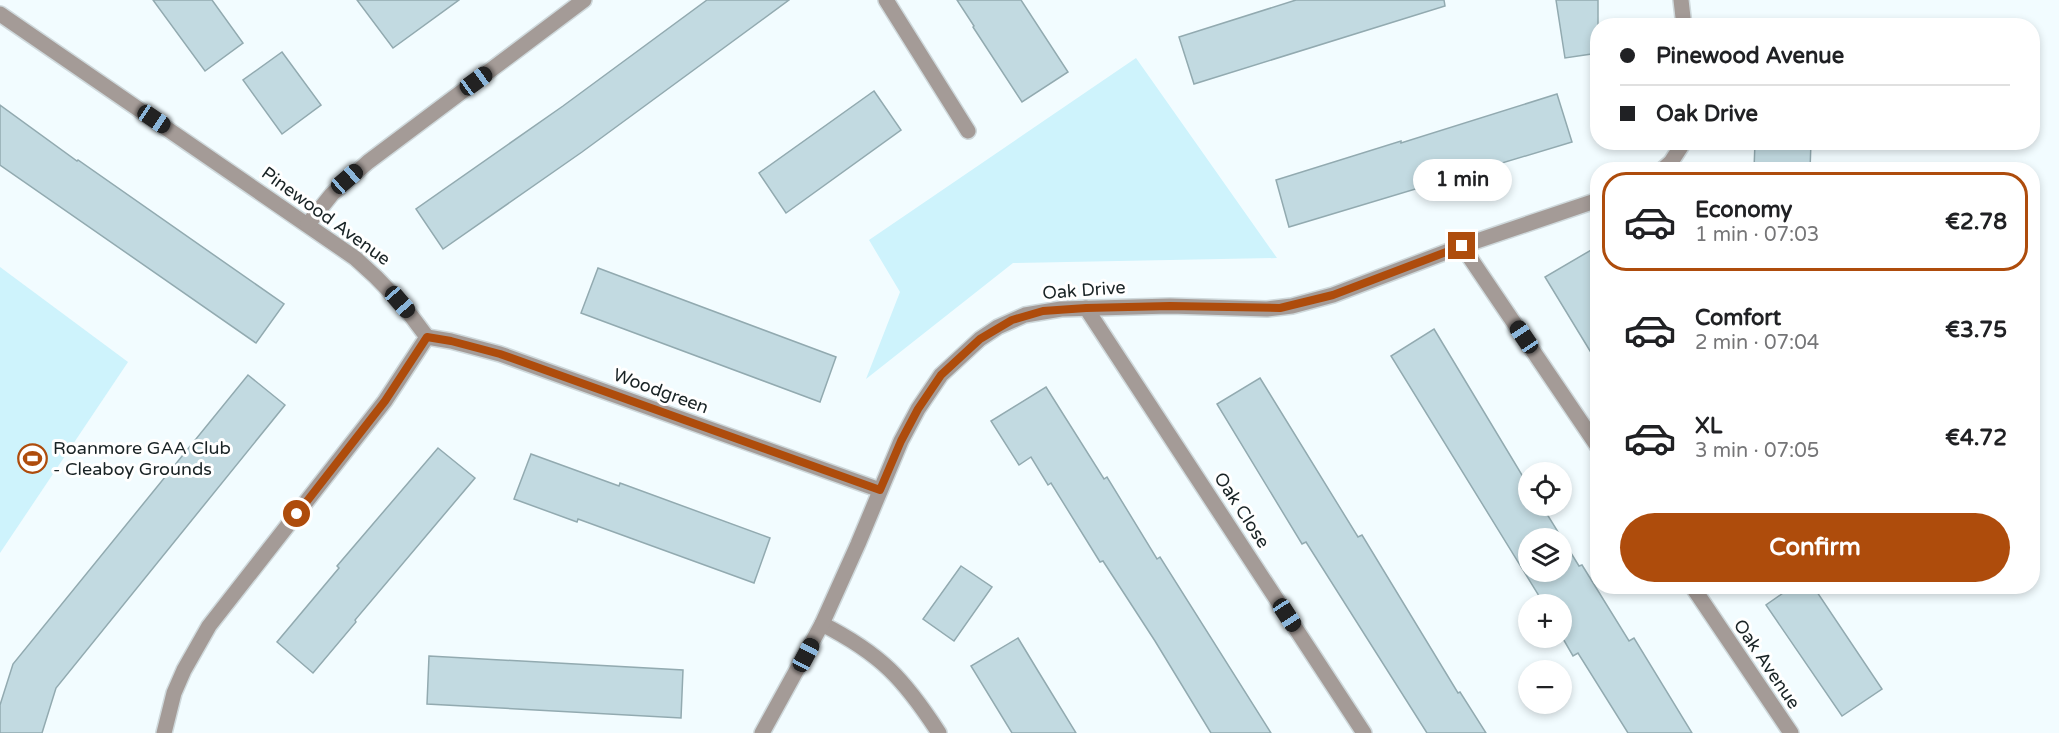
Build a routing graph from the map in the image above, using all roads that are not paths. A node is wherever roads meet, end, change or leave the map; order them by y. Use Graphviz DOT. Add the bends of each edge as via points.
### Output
graph roads {
  1 [pos="584,0"];
  2 [pos="885,0"];
  3 [pos="1681,0"];
  4 [pos="0,14"];
  5 [pos="1683,18"];
  6 [pos="968,131"];
  7 [pos="1590,203"];
  8 [pos="308,224"];
  9 [pos="1462,246"];
  10 [pos="1086,308"];
  11 [pos="427,337"];
  12 [pos="1590,435"];
  13 [pos="880,490"];
  14 [pos="1697,594"];
  15 [pos="822,624"];
  16 [pos="164,733"];
  17 [pos="762,733"];
  18 [pos="939,733"];
  19 [pos="1364,733"];
  20 [pos="1791,733"];
  1 -- 8 [label="street" via="368,162 332,194"];
  2 -- 6 [label="street"];
  3 -- 5 [label="street"];
  4 -- 8 [label="street, Pinewood Avenue"];
  7 -- 9 [label="street, Oak Drive"];
  8 -- 11 [label="street, Pinewood Avenue" via="376,276"];
  9 -- 10 [label="street, Oak Drive" via="1333,295 1280,308"];
  9 -- 12 [label="street"];
  10 -- 13 [label="street, Oak Drive" via="1043,311 1012,320 961,355 941,375 918,409"];
  10 -- 19 [label="street, Oak Close"];
  11 -- 13 [label="street, Woodgreen" via="500,354"];
  11 -- 16 [label="street" via="385,401 209,626 174,693"];
  13 -- 15 [label="street, Oak Drive"];
  14 -- 20 [label="street, Oak Avenue"];
  15 -- 17 [label="street, Oak Drive"];
  15 -- 18 [label="street" via="883,662 908,687"];
}
